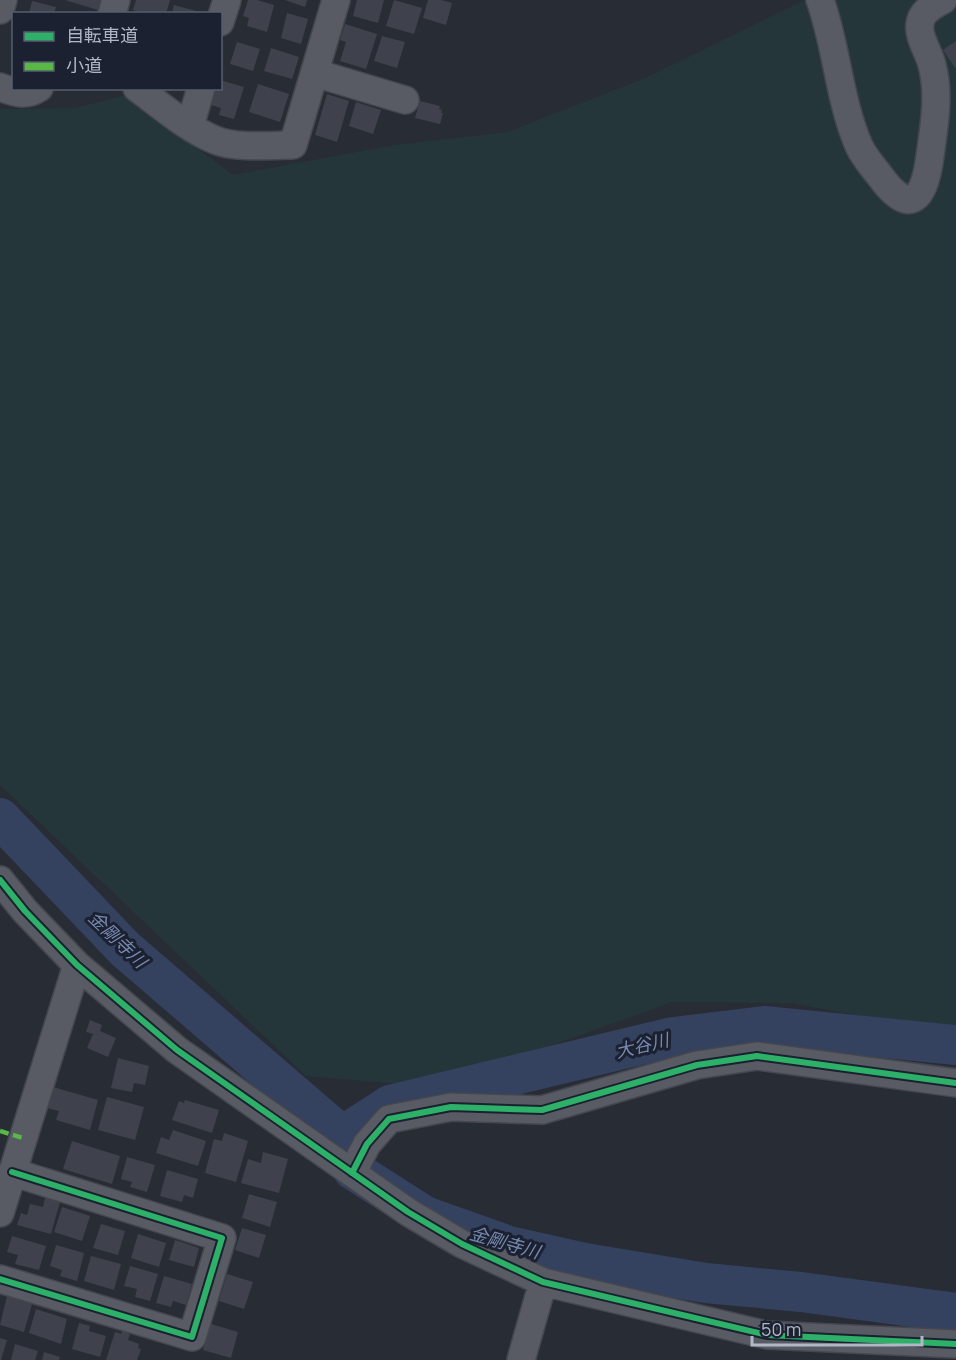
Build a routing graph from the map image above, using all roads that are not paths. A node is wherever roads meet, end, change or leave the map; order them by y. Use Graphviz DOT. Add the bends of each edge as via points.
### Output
graph roads {
  1 [pos="3,0"];
  2 [pos="227,0"];
  3 [pos="336,0"];
  4 [pos="820,0"];
  5 [pos="942,0"];
  6 [pos="0,10"];
  7 [pos="222,16"];
  8 [pos="315,73"];
  9 [pos="0,87"];
  10 [pos="37,90"];
  11 [pos="140,90"];
  12 [pos="200,90"];
  13 [pos="405,100"];
  14 [pos="190,126"];
  15 [pos="0,880"];
  16 [pos="77,965"];
  17 [pos="956,1083"];
  18 [pos="12,1172"];
  19 [pos="352,1173"];
  20 [pos="0,1213"];
  21 [pos="0,1279"];
  22 [pos="543,1282"];
  23 [pos="956,1344"];
  24 [pos="521,1360"];
  1 -- 6 [label="street"];
  2 -- 7 [label="street"];
  3 -- 8 [label="street"];
  4 -- 5 [label="street" via="860,148 892,192 911,200 921,193 928,172 935,111 936,82 920,32 921,18"];
  8 -- 13 [label="street"];
  8 -- 14 [label="street" via="293,145 247,146 215,140"];
  9 -- 10 [label="street" via="18,94"];
  11 -- 14 [label="street"];
  12 -- 14 [label="street"];
  15 -- 16 [label="street"];
  16 -- 18 [label="street"];
  16 -- 19 [label="street" via="177,1050"];
  17 -- 19 [label="street" via="757,1056 697,1065 542,1110 451,1107 389,1119 367,1144"];
  18 -- 20 [label="street"];
  18 -- 21 [label="street" via="222,1238 192,1337"];
  19 -- 22 [label="street" via="462,1244"];
  22 -- 23 [label="street" via="767,1335"];
  22 -- 24 [label="street"];
}
